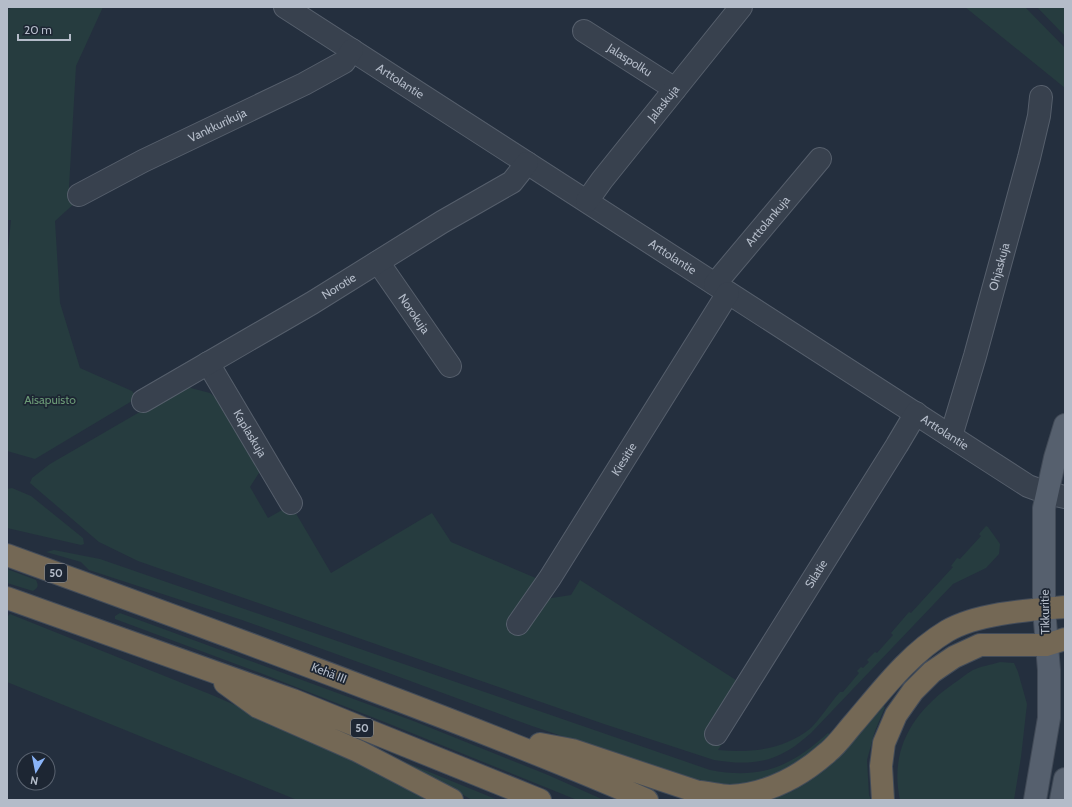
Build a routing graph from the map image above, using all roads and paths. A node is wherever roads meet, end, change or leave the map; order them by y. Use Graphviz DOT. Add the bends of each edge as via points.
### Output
graph roads {
  1 [pos="286,7"];
  2 [pos="741,7"];
  3 [pos="584,31"];
  4 [pos="352,50"];
  5 [pos="675,89"];
  6 [pos="1041,97"];
  7 [pos="820,159"];
  8 [pos="527,163"];
  9 [pos="79,194"];
  10 [pos="587,201"];
  11 [pos="378,262"];
  12 [pos="721,289"];
  13 [pos="208,364"];
  14 [pos="450,366"];
  15 [pos="143,401"];
  16 [pos="916,413"];
  17 [pos="1065,425"];
  18 [pos="951,436"];
  19 [pos="1056,495"];
  20 [pos="290,503"];
  21 [pos="7,555"];
  22 [pos="7,598"];
  23 [pos="1065,607"];
  24 [pos="1044,609"];
  25 [pos="518,624"];
  26 [pos="1055,642"];
  27 [pos="201,666"];
  28 [pos="716,734"];
  29 [pos="491,735"];
  30 [pos="1065,779"];
  31 [pos="700,792"];
  32 [pos="452,800"];
  33 [pos="540,800"];
  34 [pos="647,800"];
  35 [pos="722,800"];
  36 [pos="883,800"];
  37 [pos="1035,800"];
  38 [pos="1061,800"];
  1 -- 4 [label="street, Arttolantie"];
  2 -- 5 [label="street, Jalaskuja"];
  3 -- 5 [label="street, Jalaspolku"];
  4 -- 8 [label="street, Arttolantie"];
  4 -- 9 [label="street, Vankkurikuja" via="344,62 304,84"];
  5 -- 10 [label="street, Jalaskuja"];
  6 -- 18 [label="street, Ohjaskuja" via="1039,116 1024,176"];
  7 -- 12 [label="street, Arttolankuja"];
  8 -- 10 [label="street, Arttolantie"];
  8 -- 11 [label="street, Norotie" via="512,182"];
  10 -- 12 [label="street, Arttolantie"];
  11 -- 13 [label="street, Norotie"];
  11 -- 14 [label="street, Norokuja"];
  12 -- 16 [label="street, Arttolantie"];
  12 -- 25 [label="street, Kiesitie" via="554,572"];
  13 -- 15 [label="street, Norotie"];
  13 -- 20 [label="street, Kaplaskuja"];
  16 -- 18 [label="street, Arttolantie"];
  16 -- 28 [label="street, Silatie"];
  17 -- 19 [label="main road, Tikkuritie" via="1054,458"];
  18 -- 19 [label="street, Arttolantie" via="1028,486"];
  19 -- 24 [label="main road, Tikkuritie" via="1044,508"];
  21 -- 29 [label="highway, Kehä III / 50"];
  22 -- 27 [label="highway, 50"];
  23 -- 24 [label="highway"];
  24 -- 26 [label="main road, Tikkuritie"];
  24 -- 31 [label="highway" via="965,622 930,642 907,661 830,752 803,772 759,792 729,796"];
  26 -- 36 [label="highway" via="980,645 954,657 932,672 913,691 896,715 884,743 881,766"];
  26 -- 37 [label="main road, Tikkuritie" via="1048,670 1049,718"];
  27 -- 32 [label="highway" via="258,707 358,751"];
  27 -- 33 [label="highway, 50" via="293,700"];
  29 -- 31 [label="highway" via="572,750"];
  29 -- 34 [label="highway, Kehä III / 50"];
  30 -- 38 [label="main road"];
  31 -- 35 [label="highway"];
}
